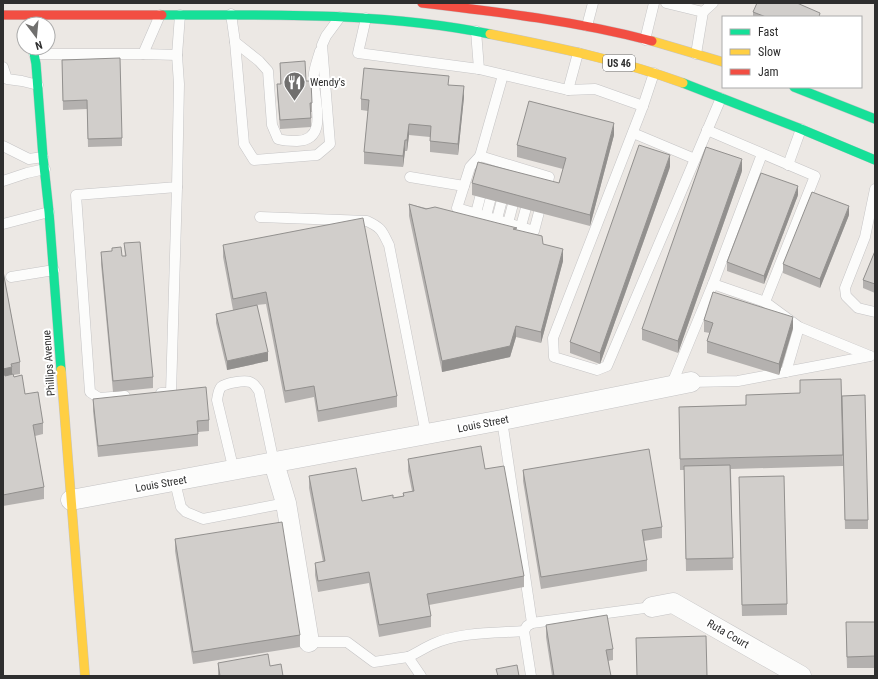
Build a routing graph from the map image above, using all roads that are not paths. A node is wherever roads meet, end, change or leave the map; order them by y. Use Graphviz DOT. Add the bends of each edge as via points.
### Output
graph roads {
  1 [pos="422,3"];
  2 [pos="460,3"];
  3 [pos="593,3"];
  4 [pos="654,3"];
  5 [pos="666,3"];
  6 [pos="713,3"];
  7 [pos="497,7"];
  8 [pos="472,9"];
  9 [pos="703,12"];
  10 [pos="231,14"];
  11 [pos="3,15"];
  12 [pos="160,15"];
  13 [pos="180,15"];
  14 [pos="27,16"];
  15 [pos="340,17"];
  16 [pos="366,18"];
  17 [pos="587,26"];
  18 [pos="476,31"];
  19 [pos="644,40"];
  20 [pos="235,42"];
  21 [pos="322,45"];
  22 [pos="56,52"];
  23 [pos="578,52"];
  24 [pos="143,54"];
  25 [pos="696,54"];
  26 [pos="177,55"];
  27 [pos="34,56"];
  28 [pos="722,62"];
  29 [pos="3,67"];
  30 [pos="479,69"];
  31 [pos="654,74"];
  32 [pos="503,75"];
  33 [pos="38,85"];
  34 [pos="797,88"];
  35 [pos="568,90"];
  36 [pos="721,98"];
  37 [pos="643,106"];
  38 [pos="875,119"];
  39 [pos="801,129"];
  40 [pos="707,130"];
  41 [pos="633,133"];
  42 [pos="3,146"];
  43 [pos="762,154"];
  44 [pos="480,156"];
  45 [pos="43,157"];
  46 [pos="29,159"];
  47 [pos="695,159"];
  48 [pos="491,160"];
  49 [pos="875,160"];
  50 [pos="502,163"];
  51 [pos="788,165"];
  52 [pos="45,169"];
  53 [pos="488,170"];
  54 [pos="524,170"];
  55 [pos="498,173"];
  56 [pos="536,173"];
  57 [pos="15,177"];
  58 [pos="410,177"];
  59 [pos="521,180"];
  60 [pos="3,181"];
  61 [pos="533,184"];
  62 [pos="464,186"];
  63 [pos="177,187"];
  64 [pos="875,189"];
  65 [pos="545,193"];
  66 [pos="486,196"];
  67 [pos="502,200"];
  68 [pos="514,204"];
  69 [pos="526,208"];
  70 [pos="49,212"];
  71 [pos="539,212"];
  72 [pos="481,215"];
  73 [pos="260,217"];
  74 [pos="497,219"];
  75 [pos="508,223"];
  76 [pos="3,224"];
  77 [pos="521,226"];
  78 [pos="54,270"];
  79 [pos="11,277"];
  80 [pos="713,284"];
  81 [pos="765,302"];
  82 [pos="875,312"];
  83 [pos="799,327"];
  84 [pos="786,372"];
  85 [pos="691,382"];
  86 [pos="671,386"];
  87 [pos="150,394"];
  88 [pos="135,395"];
  89 [pos="502,420"];
  90 [pos="426,434"];
  91 [pos="274,463"];
  92 [pos="234,470"];
  93 [pos="175,482"];
  94 [pos="72,500"];
  95 [pos="286,503"];
  96 [pos="652,607"];
  97 [pos="532,623"];
  98 [pos="524,631"];
  99 [pos="309,642"];
  100 [pos="408,658"];
  101 [pos="85,676"];
  102 [pos="421,676"];
  103 [pos="531,676"];
  104 [pos="801,676"];
  1 -- 8 [label="main road"];
  2 -- 8 [label="main road"];
  3 -- 17 [label="lane"];
  4 -- 19 [label="lane"];
  5 -- 9 [label="lane"];
  6 -- 9 [label="lane"];
  7 -- 8 [label="main road"];
  7 -- 17 [label="main road"];
  9 -- 25 [label="lane"];
  10 -- 13 [label="main road, US 46"];
  10 -- 15 [label="main road, US 46"];
  10 -- 20 [label="lane"];
  11 -- 14 [label="main road, US 46"];
  12 -- 13 [label="main road, US 46"];
  12 -- 14 [label="main road, US 46"];
  12 -- 24 [label="lane"];
  13 -- 26 [label="lane"];
  15 -- 16 [label="main road, US 46"];
  15 -- 21 [label="lane"];
  16 -- 18 [label="main road, US 46"];
  16 -- 30 [label="lane" via="358,53"];
  17 -- 19 [label="main road"];
  18 -- 23 [label="main road, US 46"];
  18 -- 30 [label="lane"];
  19 -- 25 [label="main road"];
  20 -- 21 [label="lane" via="260,61 268,71 272,125 278,139 285,141 304,141 313,136 318,124 314,73"];
  20 -- 21 [label="lane" via="244,144 254,160 317,155 330,144"];
  22 -- 24 [label="lane"];
  23 -- 31 [label="main road, US 46"];
  23 -- 35 [label="lane"];
  24 -- 26 [label="lane"];
  25 -- 28 [label="main road"];
  26 -- 63 [label="lane"];
  27 -- 33 [label="main road, Phillips Avenue"];
  29 -- 33 [label="lane" via="7,79"];
  30 -- 32 [label="lane"];
  31 -- 36 [label="main road, US 46"];
  31 -- 37 [label="lane"];
  32 -- 35 [label="lane"];
  32 -- 44 [label="lane"];
  33 -- 45 [label="main road, Phillips Avenue"];
  34 -- 38 [label="main road"];
  35 -- 37 [label="lane" via="595,90"];
  36 -- 39 [label="main road, US 46"];
  36 -- 40 [label="lane"];
  37 -- 41 [label="lane"];
  39 -- 49 [label="main road, US 46"];
  39 -- 51 [label="lane"];
  40 -- 43 [label="lane"];
  40 -- 47 [label="lane"];
  41 -- 47 [label="lane"];
  41 -- 47 [label="lane" via="553,338 554,357 597,370 607,366"];
  42 -- 46 [label="lane"];
  43 -- 51 [label="lane"];
  43 -- 80 [label="lane"];
  44 -- 48 [label="lane"];
  44 -- 62 [label="lane" via="470,167"];
  45 -- 46 [label="lane"];
  45 -- 52 [label="main road, Phillips Avenue"];
  46 -- 57 [label="lane"];
  48 -- 50 [label="lane"];
  48 -- 53 [label="lane"];
  50 -- 54 [label="lane" via="511,170"];
  50 -- 55 [label="lane"];
  51 -- 81 [label="lane" via="815,176"];
  52 -- 57 [label="lane"];
  52 -- 70 [label="main road, Phillips Avenue"];
  54 -- 56 [label="lane"];
  54 -- 59 [label="lane"];
  56 -- 61 [label="lane"];
  56 -- 65 [label="lane" via="549,177"];
  57 -- 60 [label="lane"];
  58 -- 62 [label="lane"];
  62 -- 72 [label="lane" via="457,208"];
  63 -- 87 [label="lane" via="171,392"];
  63 -- 88 [label="lane" via="76,195 90,392 99,398"];
  64 -- 82 [label="lane" via="865,237 845,288 846,296 858,308"];
  66 -- 72 [label="lane"];
  67 -- 74 [label="lane"];
  68 -- 75 [label="lane"];
  69 -- 77 [label="lane"];
  70 -- 76 [label="lane"];
  70 -- 78 [label="main road, Phillips Avenue"];
  71 -- 77 [label="lane" via="534,231"];
  72 -- 74 [label="lane"];
  73 -- 90 [label="lane" via="368,220 378,226 389,245"];
  74 -- 75 [label="lane"];
  75 -- 77 [label="lane"];
  78 -- 79 [label="lane"];
  78 -- 94 [label="main road, Phillips Avenue"];
  80 -- 81 [label="lane"];
  80 -- 86 [label="lane"];
  81 -- 83 [label="lane"];
  83 -- 84 [label="lane"];
  83 -- 84 [label="lane" via="870,356"];
  84 -- 85 [label="lane" via="738,381"];
  85 -- 86 [label="street, Louis Street"];
  86 -- 89 [label="street, Louis Street"];
  89 -- 90 [label="street, Louis Street"];
  89 -- 97 [label="lane"];
  90 -- 91 [label="street, Louis Street"];
  91 -- 92 [label="street, Louis Street"];
  91 -- 92 [label="lane" via="259,391 250,382 241,381 220,388 217,400"];
  91 -- 95 [label="street"];
  92 -- 93 [label="street, Louis Street"];
  93 -- 94 [label="street, Louis Street"];
  93 -- 95 [label="lane" via="181,507 203,519"];
  94 -- 101 [label="main road, Phillips Avenue"];
  95 -- 99 [label="street"];
  96 -- 97 [label="lane"];
  96 -- 104 [label="street, Ruta Court" via="673,603"];
  97 -- 98 [label="lane"];
  98 -- 100 [label="lane" via="475,634 449,639"];
  98 -- 103 [label="lane"];
  99 -- 100 [label="lane" via="348,642 374,662"];
  100 -- 102 [label="lane"];
}
